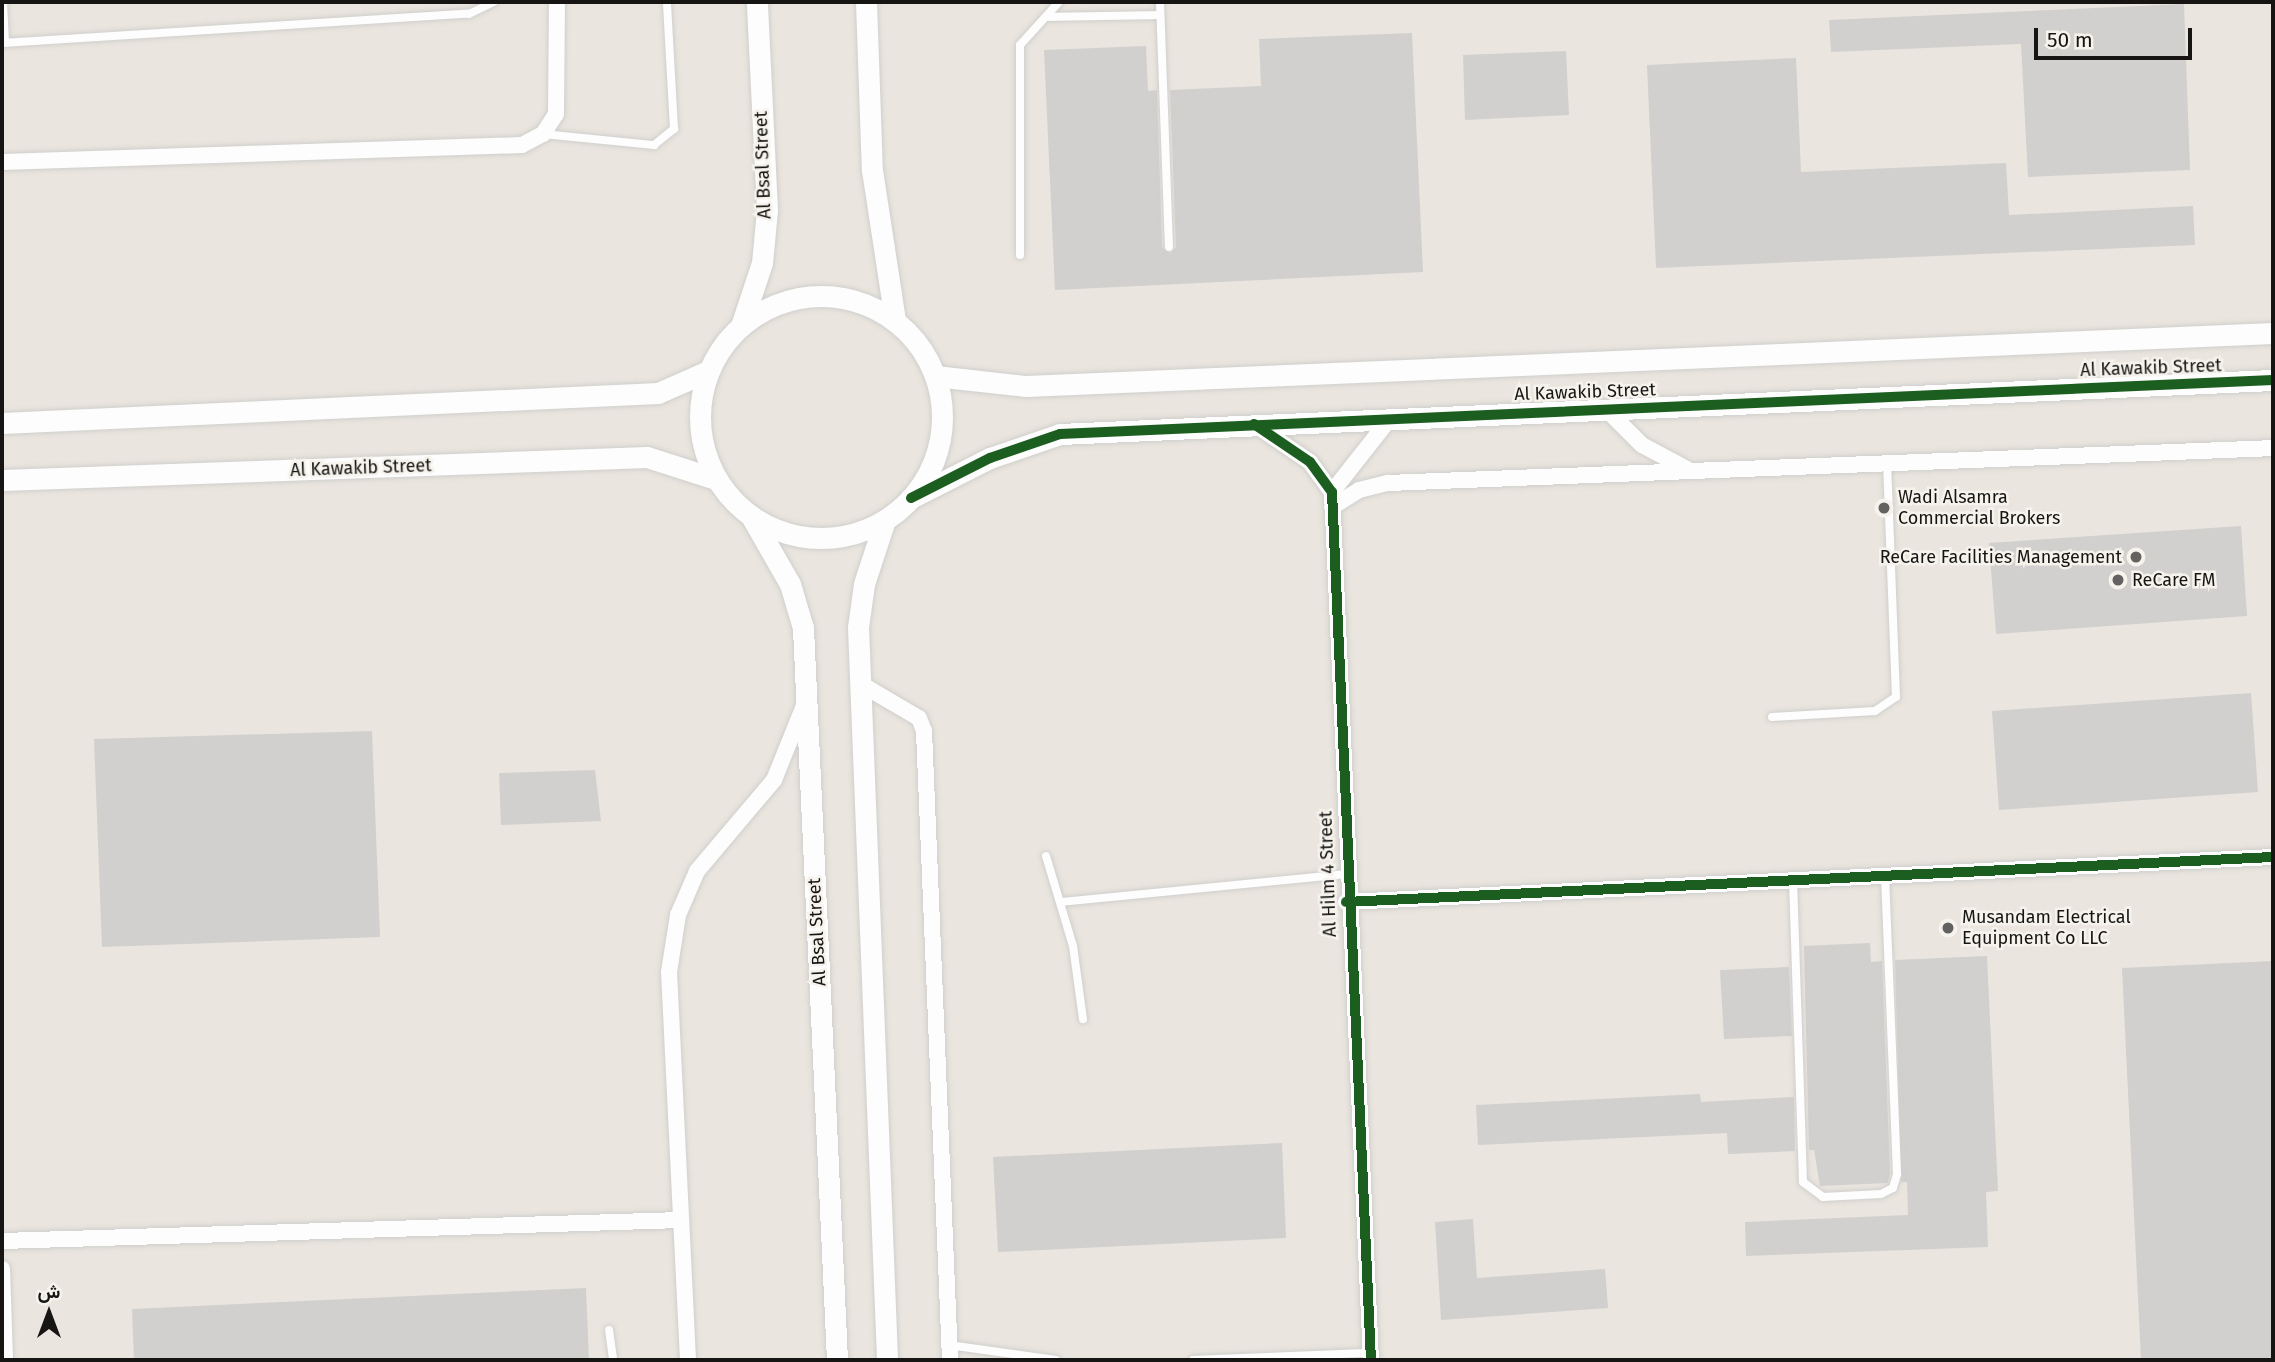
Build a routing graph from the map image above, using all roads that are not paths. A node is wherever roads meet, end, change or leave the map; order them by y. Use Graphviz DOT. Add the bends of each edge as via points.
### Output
graph roads {
  1 [pos="4,2"];
  2 [pos="494,2"];
  3 [pos="556,2"];
  4 [pos="667,2"];
  5 [pos="757,2"];
  6 [pos="866,2"];
  7 [pos="1059,2"];
  8 [pos="1160,2"];
  9 [pos="1159,15"];
  10 [pos="1046,17"];
  11 [pos="3,43"];
  12 [pos="543,134"];
  13 [pos="2,162"];
  14 [pos="1169,247"];
  15 [pos="1020,255"];
  16 [pos="895,321"];
  17 [pos="741,326"];
  18 [pos="2273,332"];
  19 [pos="708,371"];
  20 [pos="935,376"];
  21 [pos="2273,380"];
  22 [pos="1606,409"];
  23 [pos="1391,417"];
  24 [pos="2,423"];
  25 [pos="1254,424"];
  26 [pos="2273,448"];
  27 [pos="1887,463"];
  28 [pos="1693,471"];
  29 [pos="716,479"];
  30 [pos="2,480"];
  31 [pos="911,498"];
  32 [pos="1332,500"];
  33 [pos="751,516"];
  34 [pos="885,520"];
  35 [pos="859,684"];
  36 [pos="806,699"];
  37 [pos="1772,717"];
  38 [pos="1046,856"];
  39 [pos="2273,857"];
  40 [pos="1346,874"];
  41 [pos="1885,876"];
  42 [pos="1793,880"];
  43 [pos="1061,902"];
  44 [pos="1346,902"];
  45 [pos="1083,1019"];
  46 [pos="681,1220"];
  47 [pos="2,1241"];
  48 [pos="2,1269"];
  49 [pos="609,1330"];
  50 [pos="950,1352"];
  51 [pos="1371,1357"];
  52 [pos="1021,1358"];
  53 [pos="5,1360"];
  54 [pos="612,1360"];
  55 [pos="688,1360"];
  56 [pos="837,1360"];
  57 [pos="887,1360"];
  58 [pos="1056,1360"];
  59 [pos="1193,1360"];
  1 -- 11 [label="lane"];
  2 -- 11 [label="lane" via="469,13"];
  3 -- 12 [label="street" via="559,102"];
  4 -- 12 [label="lane" via="674,129 654,145"];
  5 -- 17 [label="street, Al Bsal Street" via="767,210 762,263"];
  6 -- 16 [label="street" via="872,170"];
  7 -- 10 [label="lane"];
  8 -- 9 [label="lane"];
  9 -- 10 [label="lane"];
  9 -- 14 [label="lane"];
  10 -- 15 [label="lane" via="1032,26 1020,45"];
  12 -- 13 [label="street" via="510,146"];
  16 -- 17 [label="street" via="834,297 769,308"];
  16 -- 20 [label="street"];
  17 -- 19 [label="street"];
  18 -- 20 [label="street, Al Kawakib Street" via="1026,386"];
  19 -- 24 [label="street" via="658,393"];
  19 -- 29 [label="street" via="699,426"];
  20 -- 31 [label="street" via="940,440"];
  21 -- 22 [label="street, Al Kawakib Street"];
  22 -- 23 [label="street, Al Kawakib Street"];
  22 -- 28 [label="street" via="1642,445"];
  23 -- 25 [label="street, Al Kawakib Street"];
  23 -- 32 [label="street"];
  25 -- 31 [label="street, Al Kawakib Street" via="1059,434 990,458"];
  25 -- 32 [label="street" via="1310,462"];
  26 -- 27 [label="street"];
  27 -- 28 [label="street"];
  27 -- 37 [label="lane" via="1896,697 1875,711"];
  28 -- 32 [label="street" via="1388,483"];
  29 -- 30 [label="street, Al Kawakib Street" via="648,457"];
  29 -- 33 [label="street"];
  31 -- 34 [label="street"];
  32 -- 40 [label="street, Al Hilm 4 Street"];
  33 -- 34 [label="street" via="803,537 859,532"];
  33 -- 36 [label="street, Al Bsal Street" via="790,584 803,628"];
  34 -- 35 [label="street" via="864,584"];
  35 -- 50 [label="street" via="919,718 923,732"];
  35 -- 57 [label="street"];
  36 -- 46 [label="street" via="774,780 698,871 678,915 669,972"];
  36 -- 56 [label="street, Al Bsal Street"];
  38 -- 43 [label="lane"];
  39 -- 41 [label="street"];
  40 -- 43 [label="lane"];
  40 -- 44 [label="street, Al Hilm 4 Street"];
  41 -- 42 [label="street"];
  41 -- 42 [label="lane" via="1897,1174 1893,1188 1881,1194 1823,1197 1803,1182"];
  42 -- 44 [label="street"];
  43 -- 45 [label="lane"];
  44 -- 51 [label="street, Al Hilm 4 Street"];
  46 -- 47 [label="street"];
  46 -- 55 [label="street"];
  48 -- 53 [label="street"];
  49 -- 54 [label="lane"];
  50 -- 52 [label="lane"];
  51 -- 59 [label="lane"];
  52 -- 58 [label="lane"];
}
